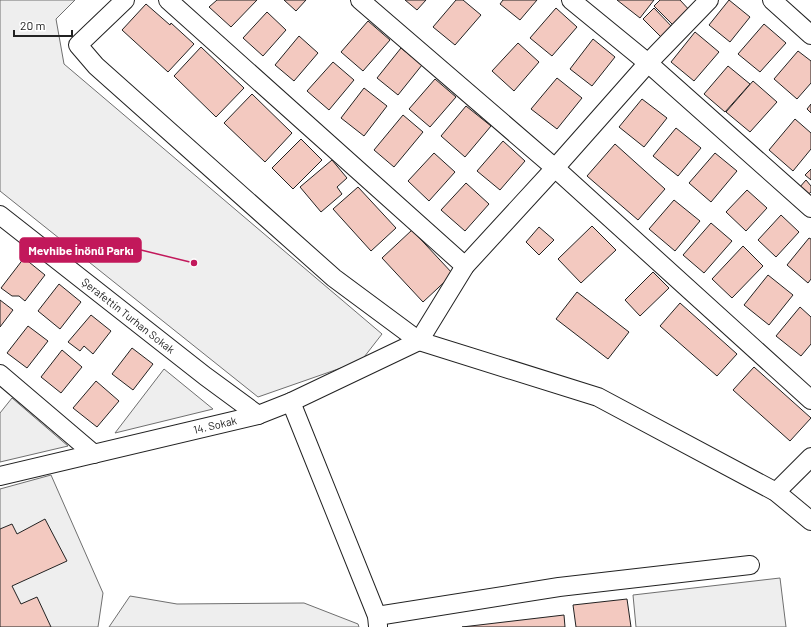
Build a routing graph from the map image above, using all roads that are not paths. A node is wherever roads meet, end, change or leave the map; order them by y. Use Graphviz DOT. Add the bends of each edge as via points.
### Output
graph roads {
  1 [pos="125,0"];
  2 [pos="168,0"];
  3 [pos="360,0"];
  4 [pos="571,0"];
  5 [pos="709,0"];
  6 [pos="772,0"];
  7 [pos="811,35"];
  8 [pos="648,63"];
  9 [pos="555,168"];
  10 [pos="811,208"];
  11 [pos="0,215"];
  12 [pos="465,266"];
  13 [pos="419,341"];
  14 [pos="0,374"];
  15 [pos="811,400"];
  16 [pos="291,402"];
  17 [pos="258,415"];
  18 [pos="94,454"];
  19 [pos="811,456"];
  20 [pos="0,476"];
  21 [pos="776,492"];
  22 [pos="811,521"];
  23 [pos="750,565"];
  24 [pos="377,621"];
  1 -- 13 [label="street" via="78,45 96,66 334,278"];
  2 -- 12 [label="street"];
  3 -- 9 [label="street"];
  4 -- 8 [label="street"];
  5 -- 8 [label="street"];
  6 -- 7 [label="street"];
  8 -- 9 [label="street"];
  8 -- 10 [label="street"];
  9 -- 12 [label="street"];
  9 -- 15 [label="street"];
  11 -- 17 [label="street, Şerafettin Turhan Sokak"];
  12 -- 13 [label="street"];
  13 -- 16 [label="street, 14. Sokak"];
  13 -- 21 [label="street" via="598,398"];
  14 -- 18 [label="street"];
  16 -- 17 [label="street, 14. Sokak"];
  16 -- 24 [label="street"];
  17 -- 18 [label="street, 14. Sokak"];
  18 -- 20 [label="street, 14. Sokak"];
  19 -- 21 [label="street"];
  21 -- 22 [label="street"];
  23 -- 24 [label="street" via="559,587"];
}
